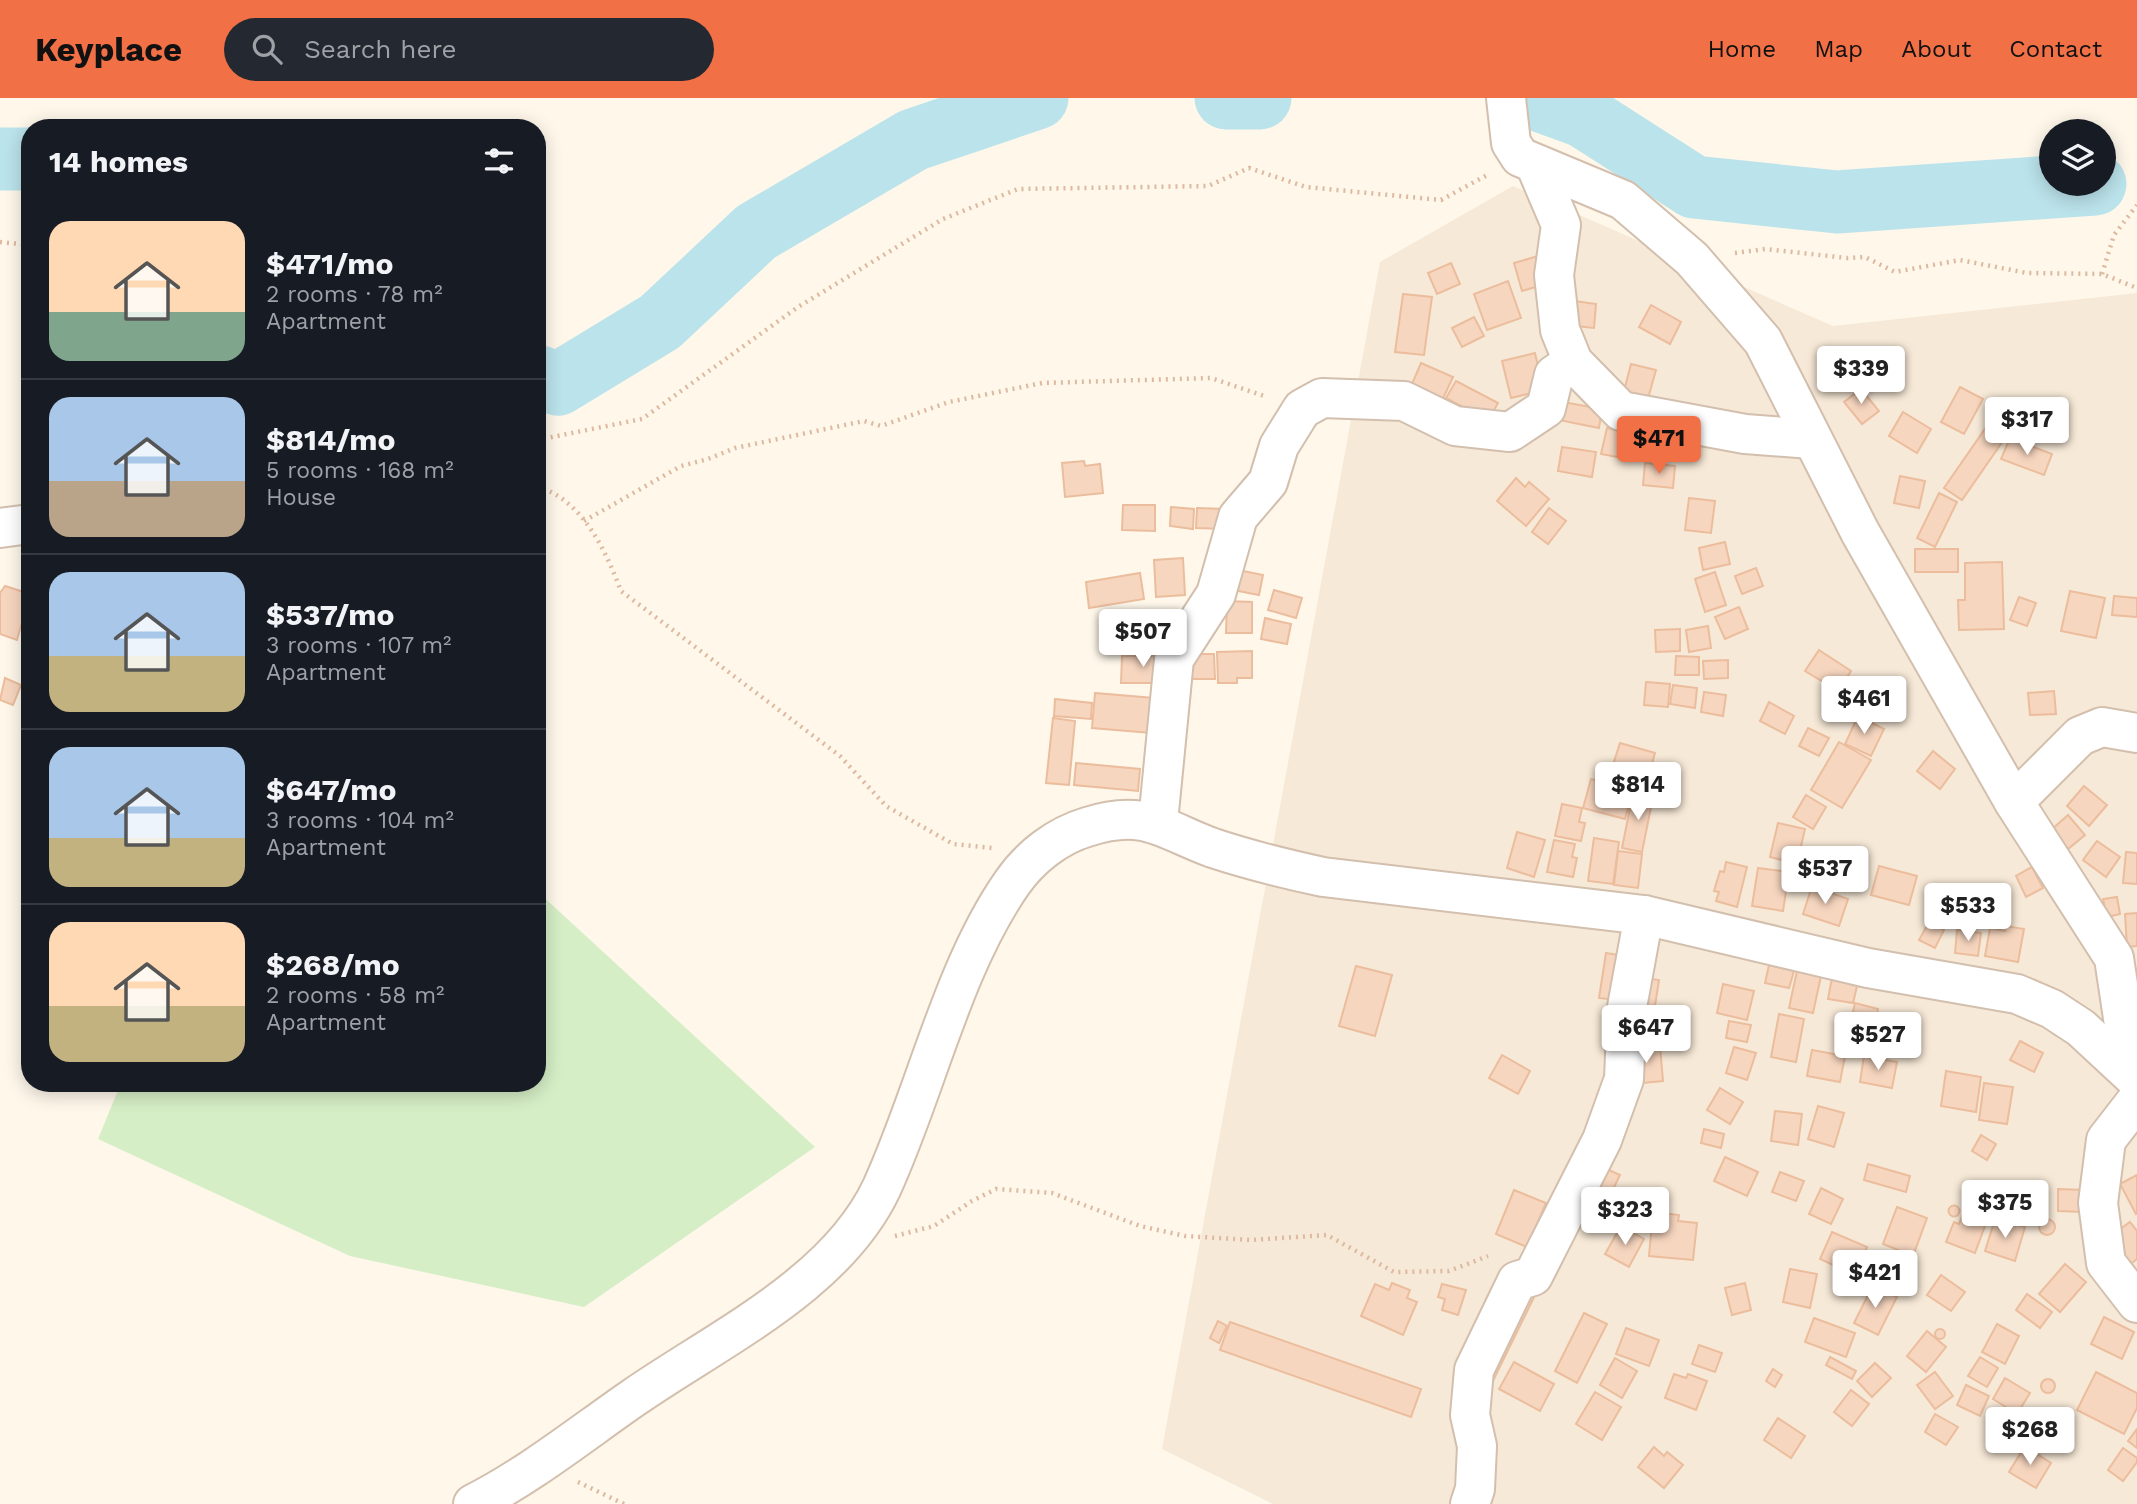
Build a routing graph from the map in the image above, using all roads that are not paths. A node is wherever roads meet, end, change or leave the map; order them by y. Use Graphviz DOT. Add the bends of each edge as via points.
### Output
graph roads {
  1 [pos="1506,98"];
  2 [pos="1527,160"];
  3 [pos="1573,362"];
  4 [pos="1811,439"];
  5 [pos="21,525"];
  6 [pos="0,528"];
  7 [pos="2137,733"];
  8 [pos="2014,802"];
  9 [pos="1158,822"];
  10 [pos="1644,915"];
  11 [pos="2125,962"];
  12 [pos="2137,1067"];
  13 [pos="2137,1080"];
  14 [pos="2137,1100"];
  15 [pos="2137,1303"];
  16 [pos="473,1504"];
  17 [pos="1469,1504"];
  1 -- 2 [label="street" via="1511,143"];
  2 -- 3 [label="street" via="1561,225 1554,275 1560,330"];
  2 -- 4 [label="street" via="1623,200 1692,259 1763,341"];
  3 -- 4 [label="street" via="1621,411 1745,434"];
  3 -- 9 [label="street" via="1554,374 1546,408 1510,432 1455,426 1404,401 1322,398 1302,409 1279,446 1268,482 1238,517 1216,594 1174,659"];
  4 -- 8 [label="street"];
  5 -- 6 [label="street"];
  7 -- 8 [label="street" via="2102,727 2080,736"];
  8 -- 11 [label="street"];
  9 -- 10 [label="street" via="1210,847 1323,877"];
  9 -- 16 [label="street" via="1129,819 1062,836 1012,883 974,954 881,1190 848,1238 815,1273 776,1305"];
  10 -- 13 [label="street" via="1868,968 2017,994 2081,1028"];
  10 -- 17 [label="street" via="1627,1007 1624,1079 1602,1140 1545,1255 1533,1276 1517,1281 1474,1370 1471,1415 1477,1446 1475,1489"];
  11 -- 12 [label="street" via="2126,1038"];
  14 -- 15 [label="street" via="2105,1140 2098,1203 2106,1263"];
}
